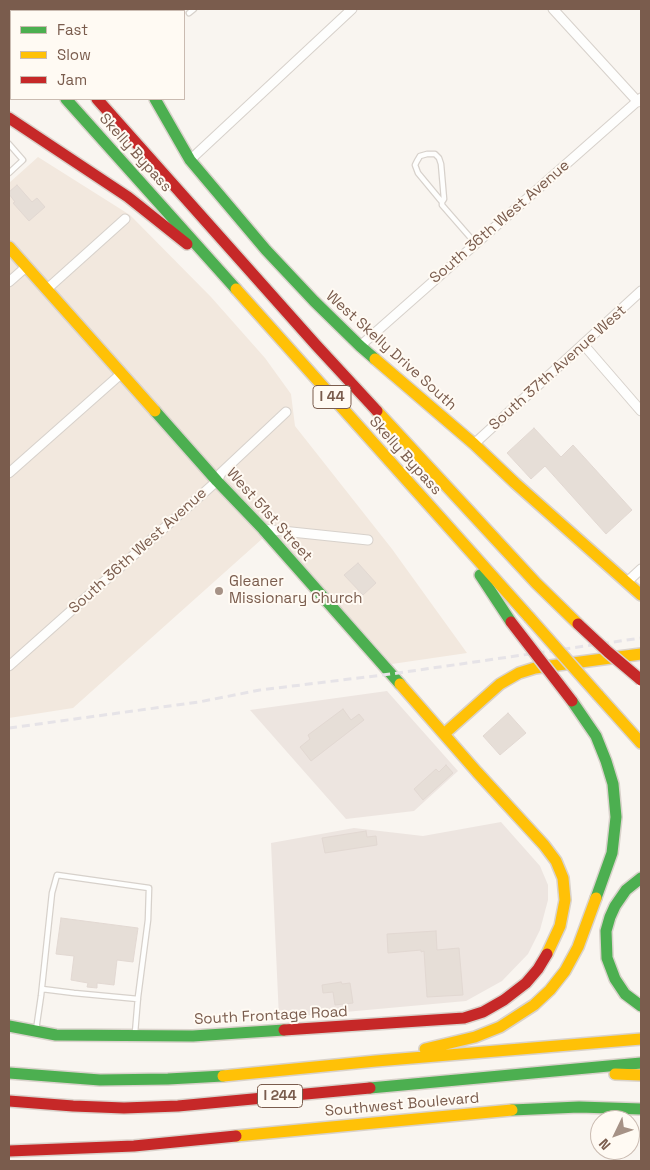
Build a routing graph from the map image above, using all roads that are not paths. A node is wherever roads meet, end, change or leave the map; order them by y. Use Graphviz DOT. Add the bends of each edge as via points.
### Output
graph roads {
  1 [pos="194,9"];
  2 [pos="352,9"];
  3 [pos="553,9"];
  4 [pos="189,13"];
  5 [pos="98,100"];
  6 [pos="156,100"];
  7 [pos="639,100"];
  8 [pos="68,101"];
  9 [pos="9,118"];
  10 [pos="9,144"];
  11 [pos="190,160"];
  12 [pos="9,173"];
  13 [pos="442,202"];
  14 [pos="125,219"];
  15 [pos="476,244"];
  16 [pos="9,248"];
  17 [pos="26,267"];
  18 [pos="217,267"];
  19 [pos="9,282"];
  20 [pos="47,289"];
  21 [pos="641,291"];
  22 [pos="583,344"];
  23 [pos="360,346"];
  24 [pos="122,373"];
  25 [pos="641,411"];
  26 [pos="286,412"];
  27 [pos="474,444"];
  28 [pos="9,473"];
  29 [pos="217,481"];
  30 [pos="448,527"];
  31 [pos="262,529"];
  32 [pos="368,540"];
  33 [pos="641,569"];
  34 [pos="627,582"];
  35 [pos="641,595"];
  36 [pos="641,654"];
  37 [pos="9,666"];
  38 [pos="641,680"];
  39 [pos="444,734"];
  40 [pos="641,743"];
  41 [pos="641,878"];
  42 [pos="526,983"];
  43 [pos="42,989"];
  44 [pos="138,999"];
  45 [pos="641,1006"];
  46 [pos="9,1026"];
  47 [pos="36,1031"];
  48 [pos="135,1036"];
  49 [pos="641,1039"];
  50 [pos="376,1061"];
  51 [pos="641,1062"];
  52 [pos="551,1071"];
  53 [pos="9,1073"];
  54 [pos="641,1075"];
  55 [pos="9,1101"];
  56 [pos="641,1109"];
  57 [pos="12,1150"];
  1 -- 4 [label="lane"];
  2 -- 11 [label="street"];
  3 -- 7 [label="street"];
  5 -- 38 [label="main road, Skelly Bypass / I 44, bridge" via="489,533 578,624"];
  6 -- 11 [label="main road, West Skelly Drive South"];
  7 -- 15 [label="street, South 36th West Avenue"];
  8 -- 18 [label="main road, Skelly Bypass / I 44"];
  9 -- 18 [label="main road" via="128,197"];
  10 -- 12 [label="lane" via="23,160"];
  11 -- 23 [label="main road, West Skelly Drive South" via="266,250"];
  13 -- 13 [label="lane" via="416,169 420,156 435,154 439,158"];
  13 -- 15 [label="lane"];
  14 -- 20 [label="street"];
  15 -- 23 [label="street, South 36th West Avenue"];
  16 -- 17 [label="main road, West 51st Street"];
  17 -- 19 [label="street"];
  17 -- 20 [label="main road, West 51st Street"];
  18 -- 30 [label="main road, Skelly Bypass / I 44"];
  20 -- 24 [label="main road, West 51st Street"];
  21 -- 22 [label="street, South 37th Avenue West"];
  22 -- 25 [label="street"];
  22 -- 27 [label="street, South 37th Avenue West"];
  23 -- 27 [label="main road, West Skelly Drive South"];
  24 -- 28 [label="street"];
  24 -- 29 [label="main road, West 51st Street"];
  26 -- 29 [label="street, South 36th West Avenue" via="221,472"];
  27 -- 34 [label="main road, West Skelly Drive South"];
  29 -- 31 [label="main road, West 51st Street"];
  29 -- 37 [label="street, South 36th West Avenue"];
  30 -- 40 [label="main road, Skelly Bypass / I 44, bridge"];
  30 -- 50 [label="main road, bridge" via="511,622 596,736 612,784 616,818 612,853 578,947 565,971 534,1005 518,1017 475,1038"];
  31 -- 32 [label="street"];
  31 -- 39 [label="main road, West 51st Street"];
  33 -- 34 [label="street"];
  34 -- 35 [label="main road, West Skelly Drive South"];
  36 -- 39 [label="main road" via="519,673 500,684"];
  39 -- 42 [label="main road, West 51st Street" via="544,845 563,878 565,900 560,926 549,951"];
  41 -- 45 [label="main road" via="626,890 610,916 606,948 615,979 625,994"];
  42 -- 48 [label="main road, South Frontage Road" via="483,1012 464,1018 193,1036"];
  43 -- 44 [label="lane"];
  43 -- 44 [label="lane" via="52,893 57,875 149,888"];
  43 -- 47 [label="lane"];
  44 -- 48 [label="lane"];
  46 -- 47 [label="main road, South Frontage Road"];
  47 -- 48 [label="main road, South Frontage Road" via="56,1035"];
  49 -- 50 [label="main road, I 244"];
  50 -- 53 [label="main road, I 244" via="168,1079 100,1080"];
  51 -- 52 [label="main road, I 244"];
  52 -- 54 [label="main road"];
  52 -- 55 [label="main road, I 244" via="178,1106 82,1107"];
  56 -- 57 [label="main road, Southwest Boulevard" via="533,1109 134,1146"];
}
